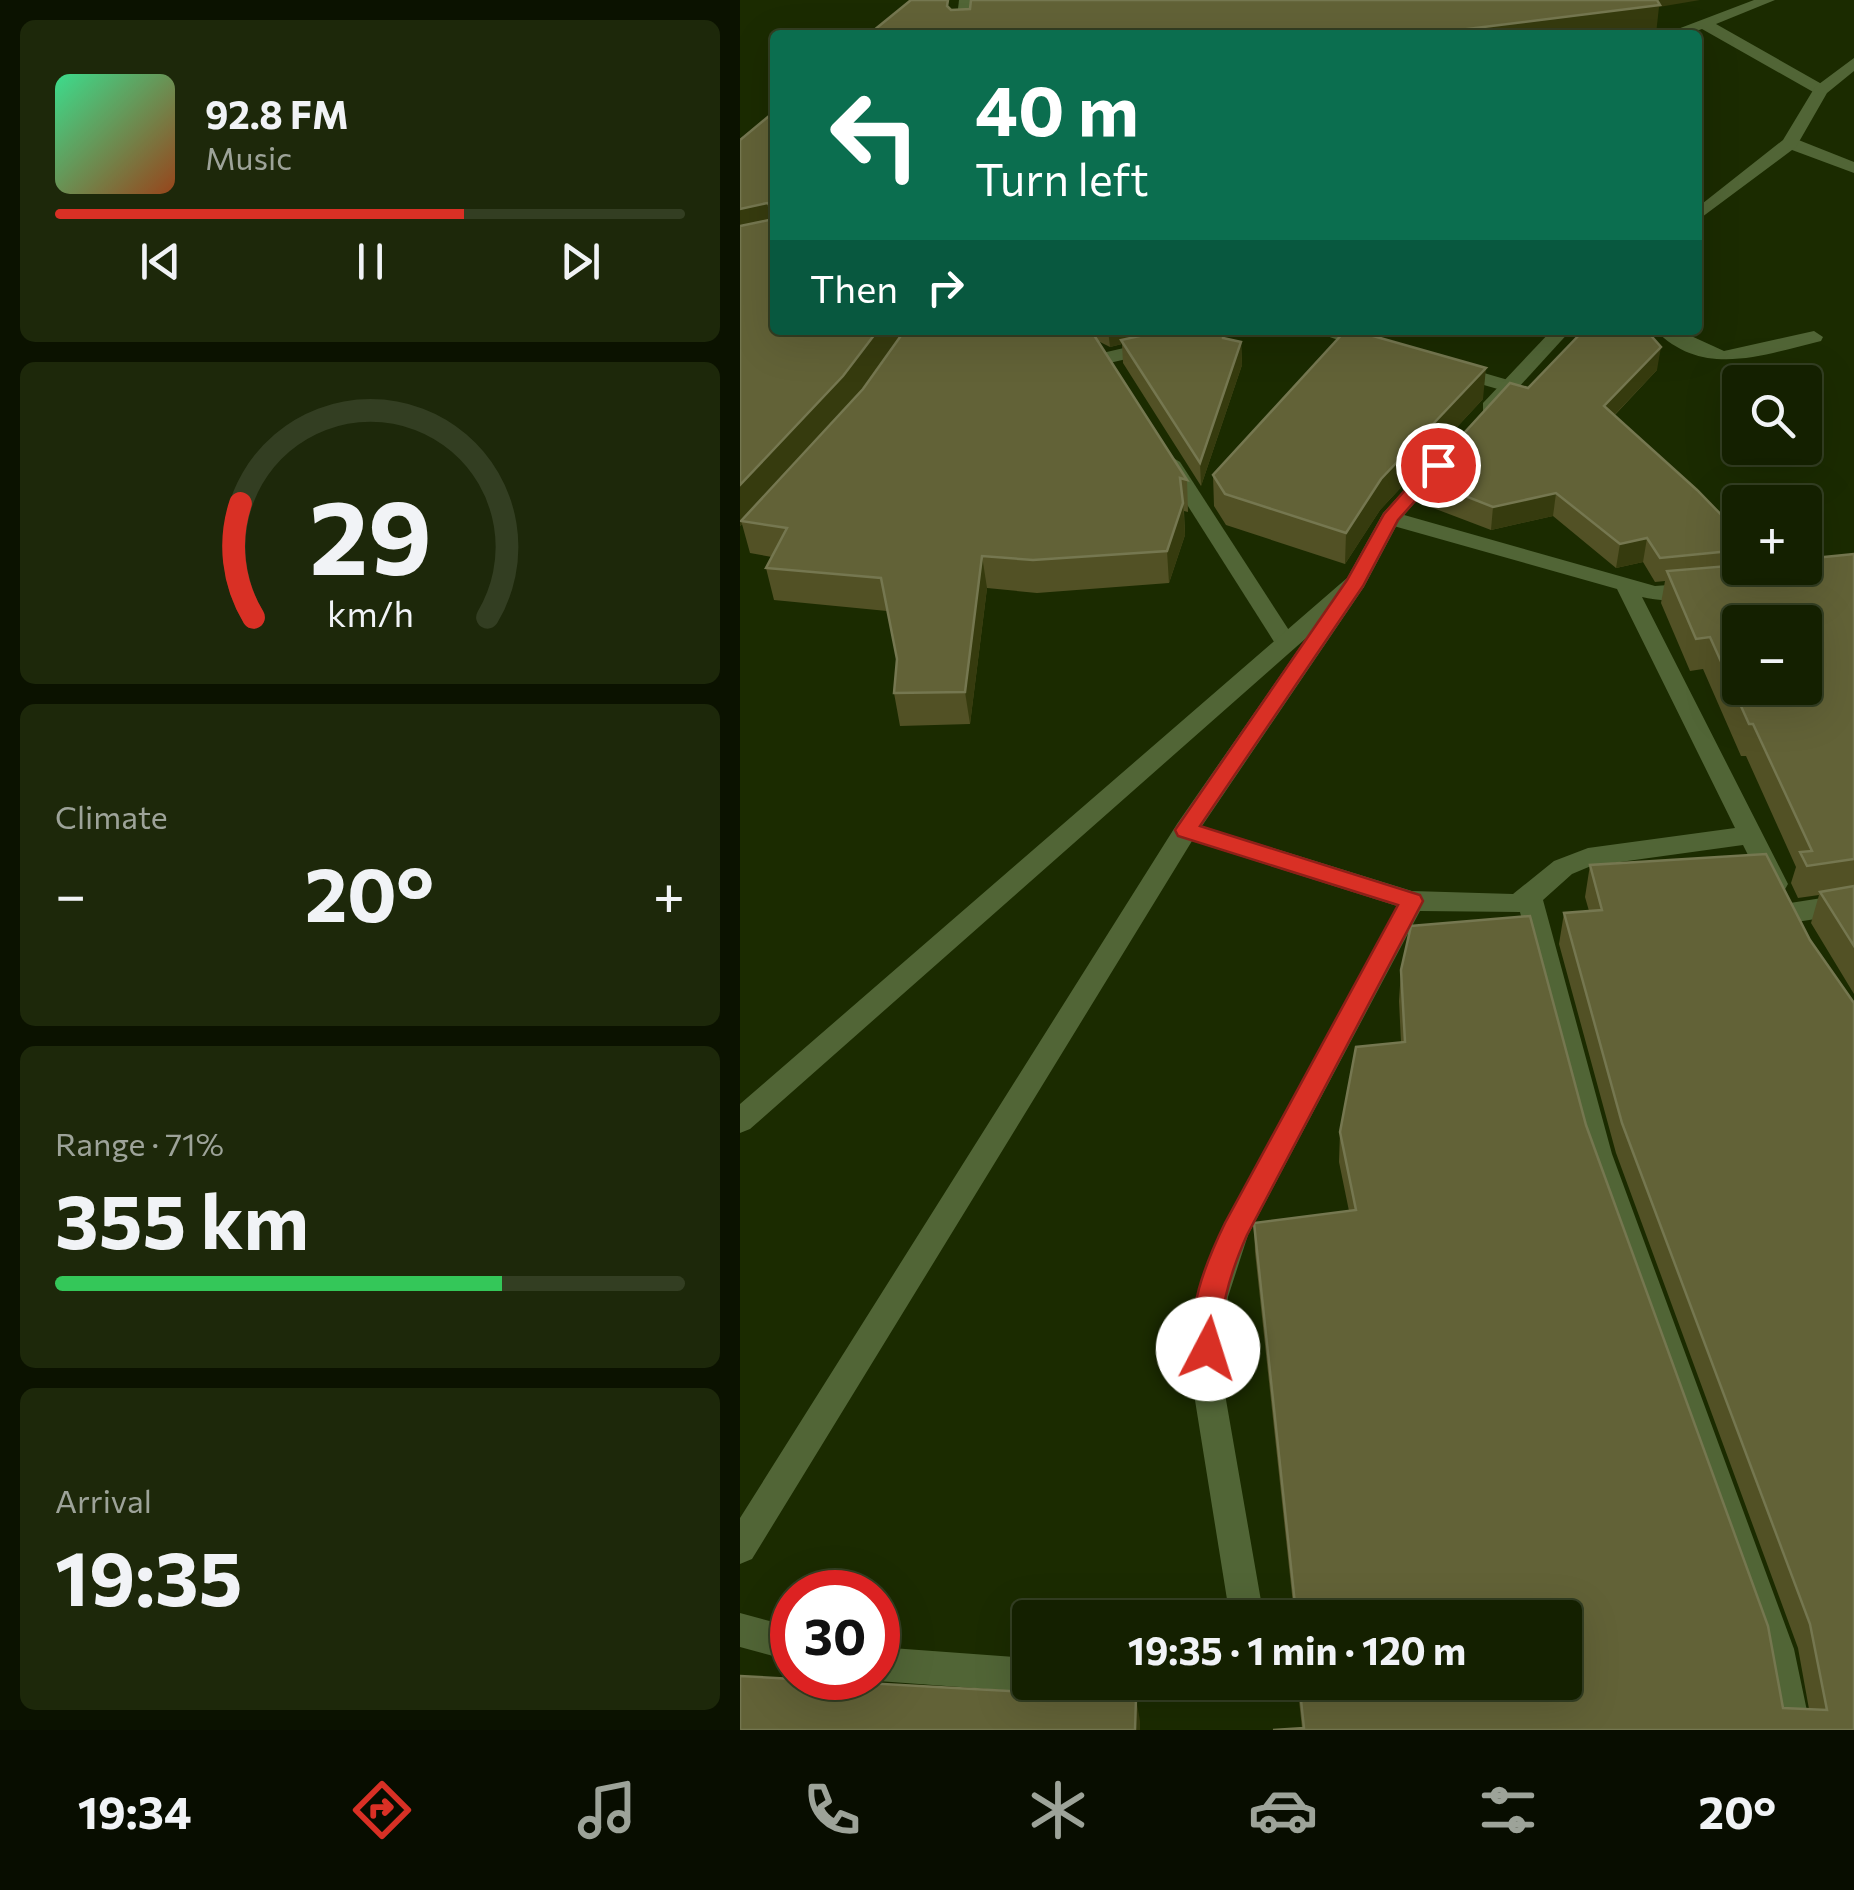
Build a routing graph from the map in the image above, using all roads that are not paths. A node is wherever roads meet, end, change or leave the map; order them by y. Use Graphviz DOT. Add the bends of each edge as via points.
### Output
graph roads {
  1 [pos="966,0"];
  2 [pos="1768,0"];
  3 [pos="1704,23"];
  4 [pos="963,30"];
  5 [pos="1684,30"];
  6 [pos="1854,63"];
  7 [pos="1821,90"];
  8 [pos="1790,143"];
  9 [pos="1854,168"];
  10 [pos="1702,212"];
  11 [pos="1336,335"];
  12 [pos="1557,335"];
  13 [pos="1674,335"];
  14 [pos="1814,337"];
  15 [pos="1175,342"];
  16 [pos="1395,352"];
  17 [pos="1104,359"];
  18 [pos="1432,364"];
  19 [pos="1508,386"];
  20 [pos="1163,451"];
  21 [pos="1390,518"];
  22 [pos="1356,582"];
  23 [pos="1624,582"];
  24 [pos="1711,588"];
  25 [pos="1286,642"];
  26 [pos="1186,830"];
  27 [pos="1751,835"];
  28 [pos="1530,900"];
  29 [pos="1412,901"];
  30 [pos="1854,902"];
  31 [pos="740,1121"];
  32 [pos="740,1548"];
  33 [pos="1244,1600"];
  34 [pos="740,1630"];
  35 [pos="770,1638"];
  36 [pos="900,1666"];
  37 [pos="1012,1674"];
  38 [pos="1793,1730"];
  1 -- 4 [label="street"];
  2 -- 3 [label="street"];
  3 -- 5 [label="street"];
  3 -- 7 [label="street"];
  6 -- 7 [label="street"];
  7 -- 8 [label="street"];
  8 -- 9 [label="street"];
  8 -- 10 [label="street"];
  11 -- 16 [label="street"];
  12 -- 19 [label="street"];
  13 -- 14 [label="street" via="1724,357"];
  15 -- 17 [label="street"];
  18 -- 19 [label="street"];
  19 -- 21 [label="street"];
  20 -- 25 [label="street"];
  21 -- 22 [label="street"];
  21 -- 23 [label="street"];
  22 -- 25 [label="street"];
  22 -- 26 [label="street"];
  23 -- 24 [label="street" via="1655,593"];
  23 -- 27 [label="street"];
  25 -- 31 [label="street"];
  26 -- 29 [label="street"];
  26 -- 32 [label="street"];
  27 -- 28 [label="street" via="1588,858 1556,873"];
  27 -- 30 [label="street" via="1794,921"];
  28 -- 29 [label="street" via="1494,906"];
  28 -- 38 [label="street" via="1598,1154 1777,1649"];
  29 -- 33 [label="street" via="1219,1269 1208,1320 1208,1378"];
  34 -- 35 [label="street"];
  36 -- 37 [label="street"];
}
